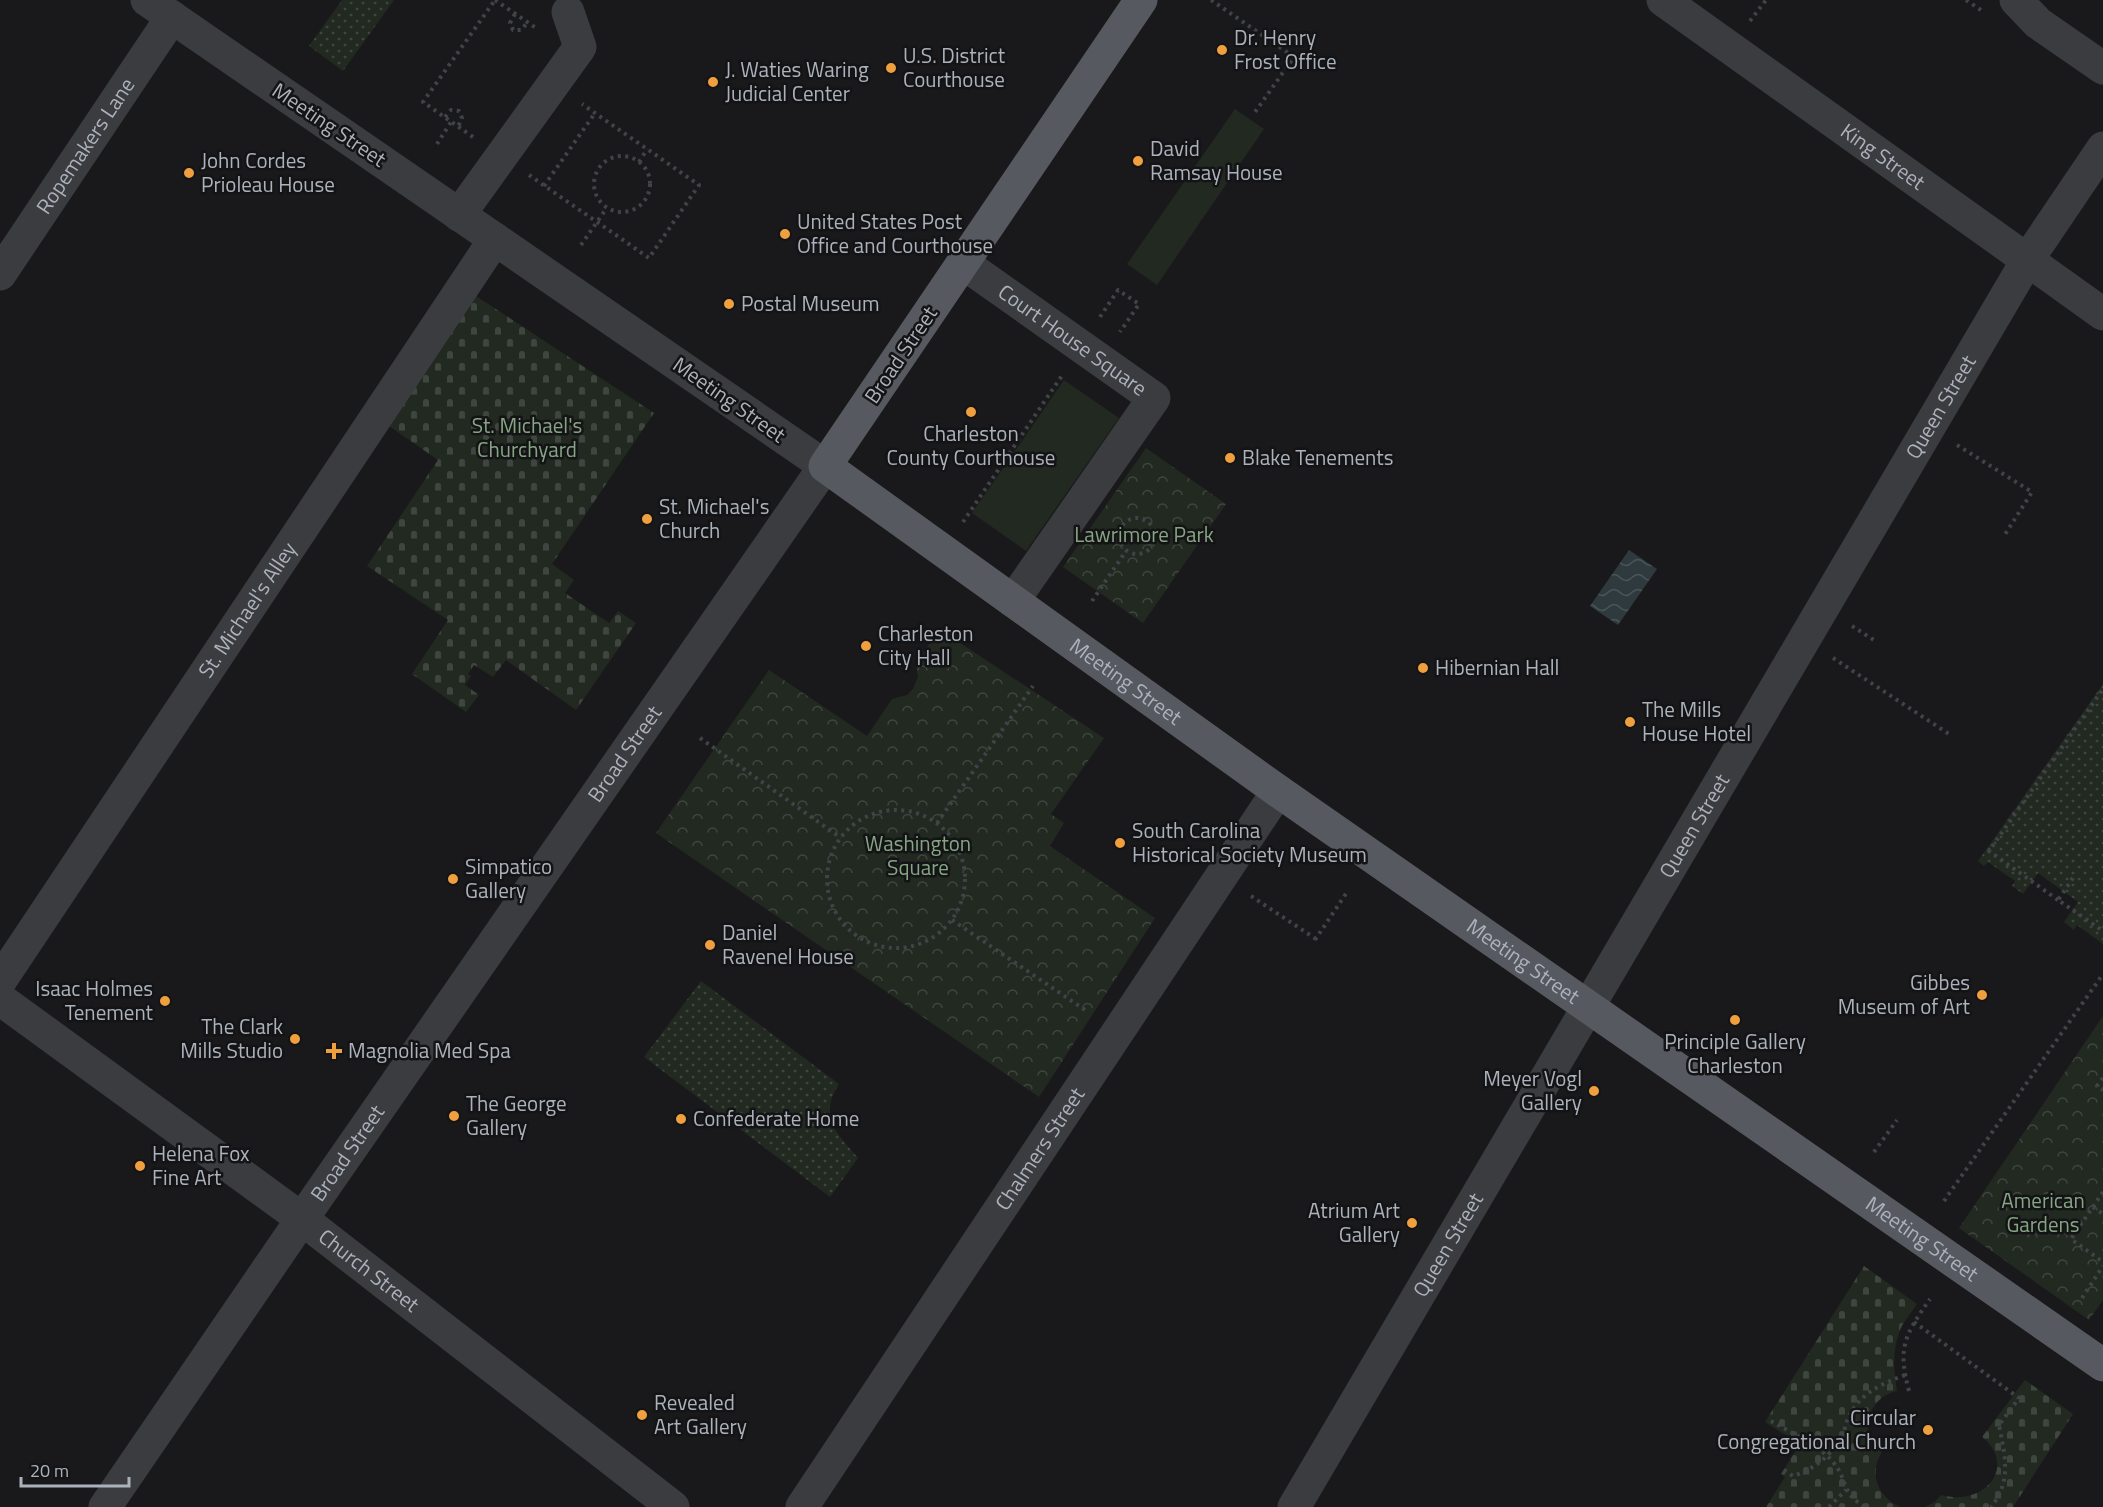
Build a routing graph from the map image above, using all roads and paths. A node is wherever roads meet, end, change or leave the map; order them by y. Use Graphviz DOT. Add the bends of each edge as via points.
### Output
graph roads {
  1 [pos="495,0"];
  2 [pos="1141,0"];
  3 [pos="1211,0"];
  4 [pos="1663,0"];
  5 [pos="1766,0"];
  6 [pos="2016,0"];
  7 [pos="2038,0"];
  8 [pos="160,9"];
  9 [pos="568,12"];
  10 [pos="514,14"];
  11 [pos="528,22"];
  12 [pos="1745,28"];
  13 [pos="2103,47"];
  14 [pos="2103,68"];
  15 [pos="576,100"];
  16 [pos="595,113"];
  17 [pos="1253,115"];
  18 [pos="445,117"];
  19 [pos="451,122"];
  20 [pos="458,126"];
  21 [pos="476,139"];
  22 [pos="436,144"];
  23 [pos="2103,148"];
  24 [pos="647,149"];
  25 [pos="639,162"];
  26 [pos="521,170"];
  27 [pos="544,186"];
  28 [pos="606,208"];
  29 [pos="459,215"];
  30 [pos="597,222"];
  31 [pos="495,239"];
  32 [pos="581,245"];
  33 [pos="2028,259"];
  34 [pos="963,263"];
  35 [pos="0,274"];
  36 [pos="2103,314"];
  37 [pos="1094,326"];
  38 [pos="1115,340"];
  39 [pos="1068,366"];
  40 [pos="1952,441"];
  41 [pos="825,466"];
  42 [pos="963,522"];
  43 [pos="2004,536"];
  44 [pos="1126,551"];
  45 [pos="1013,601"];
  46 [pos="1092,601"];
  47 [pos="1845,622"];
  48 [pos="1876,642"];
  49 [pos="1827,654"];
  50 [pos="1033,686"];
  51 [pos="2103,689"];
  52 [pos="1952,736"];
  53 [pos="700,738"];
  54 [pos="1278,791"];
  55 [pos="937,823"];
  56 [pos="841,838"];
  57 [pos="2073,878"];
  58 [pos="1347,892"];
  59 [pos="1251,896"];
  60 [pos="2058,900"];
  61 [pos="952,920"];
  62 [pos="2103,932"];
  63 [pos="2103,974"];
  64 [pos="0,981"];
  65 [pos="0,999"];
  66 [pos="1589,1007"];
  67 [pos="1094,1016"];
  68 [pos="2103,1077"];
  69 [pos="2103,1090"];
  70 [pos="1896,1120"];
  71 [pos="1874,1152"];
  72 [pos="2103,1192"];
  73 [pos="1944,1201"];
  74 [pos="2093,1207"];
  75 [pos="2103,1214"];
  76 [pos="302,1219"];
  77 [pos="2103,1262"];
  78 [pos="2103,1266"];
  79 [pos="2082,1298"];
  80 [pos="1930,1299"];
  81 [pos="1914,1322"];
  82 [pos="2103,1365"];
  83 [pos="1905,1375"];
  84 [pos="1909,1391"];
  85 [pos="1771,1420"];
  86 [pos="1827,1455"];
  87 [pos="1784,1470"];
  88 [pos="1846,1490"];
  89 [pos="105,1507"];
  90 [pos="674,1507"];
  91 [pos="802,1507"];
  92 [pos="1294,1507"];
  93 [pos="1829,1507"];
  94 [pos="1865,1507"];
  95 [pos="1991,1507"];
  1 -- 18 [label="path" via="423,102"];
  2 -- 34 [label="main road, Broad Street"];
  3 -- 17 [label="path" via="1294,57"];
  4 -- 33 [label="street, King Street"];
  5 -- 12 [label="path"];
  6 -- 14 [label="street" via="2038,23"];
  7 -- 13 [label="street"];
  8 -- 29 [label="street, Meeting Street"];
  8 -- 35 [label="street, Ropemakers Lane"];
  9 -- 29 [label="street" via="580,47"];
  10 -- 11 [label="path" via="510,22 513,30 521,30"];
  15 -- 16 [label="path"];
  16 -- 24 [label="path"];
  16 -- 27 [label="path"];
  18 -- 19 [label="path"];
  18 -- 20 [label="path" via="451,110 459,111 462,118"];
  19 -- 20 [label="path"];
  19 -- 22 [label="path"];
  20 -- 21 [label="path"];
  23 -- 33 [label="street, Queen Street"];
  24 -- 25 [label="path"];
  24 -- 30 [label="path" via="699,185 649,258"];
  25 -- 28 [label="path" via="650,181 647,199 624,213"];
  25 -- 28 [label="path" via="626,156 616,157 600,166 595,175 595,193"];
  26 -- 27 [label="path"];
  27 -- 30 [label="path"];
  28 -- 30 [label="path"];
  29 -- 31 [label="street, Meeting Street"];
  30 -- 32 [label="path"];
  31 -- 41 [label="street, Meeting Street"];
  31 -- 64 [label="street, St. Michael's Alley"];
  33 -- 36 [label="street, King Street"];
  33 -- 66 [label="street, Queen Street"];
  34 -- 41 [label="main road, Broad Street"];
  34 -- 45 [label="street, Court House Square" via="1154,398"];
  37 -- 38 [label="path" via="1118,290 1139,304"];
  39 -- 42 [label="path"];
  40 -- 43 [label="path" via="2032,492"];
  41 -- 45 [label="main road, Meeting Street"];
  41 -- 76 [label="street, Broad Street"];
  44 -- 44 [label="path" via="1119,541 1120,529 1128,520 1144,520 1152,528 1152,544 1138,554"];
  44 -- 46 [label="path"];
  45 -- 54 [label="main road, Meeting Street"];
  47 -- 48 [label="path"];
  49 -- 52 [label="path"];
  50 -- 55 [label="path"];
  51 -- 60 [label="path" via="1989,851"];
  53 -- 56 [label="path"];
  54 -- 66 [label="main road, Meeting Street"];
  54 -- 91 [label="street, Chalmers Street"];
  55 -- 56 [label="path" via="911,811 888,810 867,816"];
  55 -- 61 [label="path" via="960,853 965,875 963,898"];
  56 -- 61 [label="path" via="827,868 827,891 835,914 849,932 869,944 892,949 915,946 936,936"];
  57 -- 60 [label="path"];
  58 -- 59 [label="path" via="1315,940"];
  60 -- 62 [label="path"];
  61 -- 67 [label="path"];
  63 -- 73 [label="path"];
  65 -- 76 [label="street, Church Street"];
  66 -- 82 [label="main road, Meeting Street"];
  66 -- 92 [label="street, Queen Street"];
  68 -- 69 [label="path" via="2097,1086"];
  70 -- 71 [label="path"];
  72 -- 74 [label="path"];
  74 -- 75 [label="path"];
  74 -- 77 [label="path" via="2071,1239"];
  76 -- 89 [label="street, Broad Street"];
  76 -- 90 [label="street, Church Street"];
  78 -- 79 [label="path"];
  80 -- 81 [label="path"];
  81 -- 83 [label="path" via="1904,1342"];
  81 -- 95 [label="path" via="2019,1398 1999,1425 2005,1477 2000,1496"];
  83 -- 84 [label="path"];
  83 -- 86 [label="path" via="1877,1386 1865,1397"];
  85 -- 86 [label="path"];
  86 -- 87 [label="path" via="1802,1473 1793,1476"];
  86 -- 88 [label="path" via="1836,1465"];
  88 -- 93 [label="path"];
  88 -- 94 [label="path"];
}
